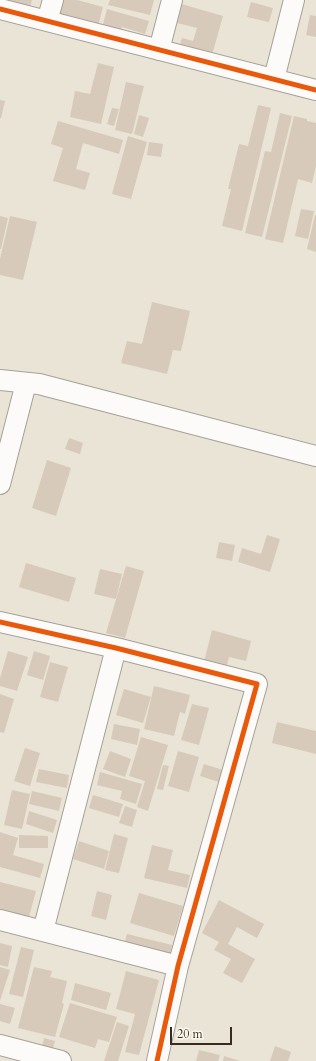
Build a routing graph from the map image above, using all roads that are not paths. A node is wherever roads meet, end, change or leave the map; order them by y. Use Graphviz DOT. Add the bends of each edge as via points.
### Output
graph roads {
  1 [pos="53,0"];
  2 [pos="172,0"];
  3 [pos="294,0"];
  4 [pos="0,9"];
  5 [pos="47,21"];
  6 [pos="159,50"];
  7 [pos="274,79"];
  8 [pos="316,90"];
  9 [pos="0,380"];
  10 [pos="26,383"];
  11 [pos="316,456"];
  12 [pos="0,484"];
  13 [pos="0,622"];
  14 [pos="116,648"];
  15 [pos="0,920"];
  16 [pos="42,931"];
  17 [pos="178,966"];
  18 [pos="0,1046"];
  19 [pos="61,1061"];
  20 [pos="157,1061"];
  1 -- 5 [label="street"];
  2 -- 6 [label="street"];
  3 -- 7 [label="street"];
  4 -- 5 [label="street"];
  5 -- 6 [label="street"];
  6 -- 7 [label="street"];
  7 -- 8 [label="street"];
  9 -- 10 [label="street"];
  10 -- 11 [label="street"];
  10 -- 12 [label="street"];
  13 -- 14 [label="street"];
  14 -- 16 [label="street"];
  14 -- 17 [label="street" via="257,684"];
  15 -- 16 [label="street"];
  16 -- 17 [label="street"];
  17 -- 20 [label="street"];
  18 -- 19 [label="street"];
}
